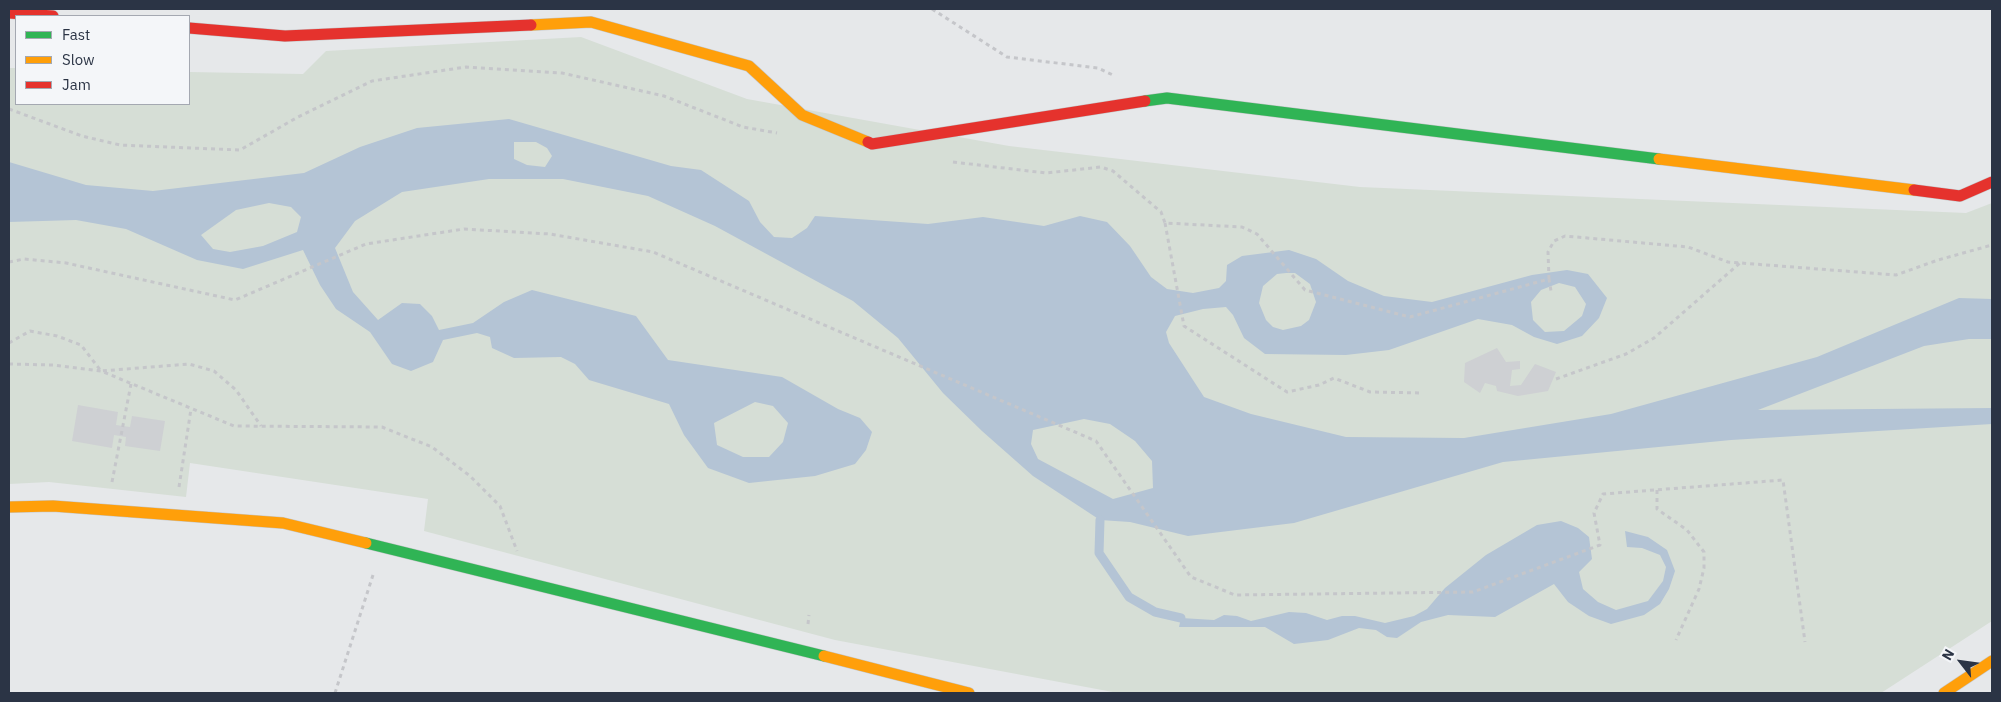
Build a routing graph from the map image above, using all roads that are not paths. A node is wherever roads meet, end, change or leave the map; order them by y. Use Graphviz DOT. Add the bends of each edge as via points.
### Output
graph roads {
  1 [pos="9,13"];
  2 [pos="38,15"];
  3 [pos="190,28"];
  4 [pos="1992,182"];
  5 [pos="9,506"];
  6 [pos="1992,662"];
  7 [pos="969,693"];
  8 [pos="1944,693"];
  1 -- 2 [label="street"];
  3 -- 4 [label="street" via="285,36 591,22 749,66 802,115 872,144 1167,98 1960,196"];
  5 -- 7 [label="street" via="54,506 283,523"];
  6 -- 8 [label="street"];
}
